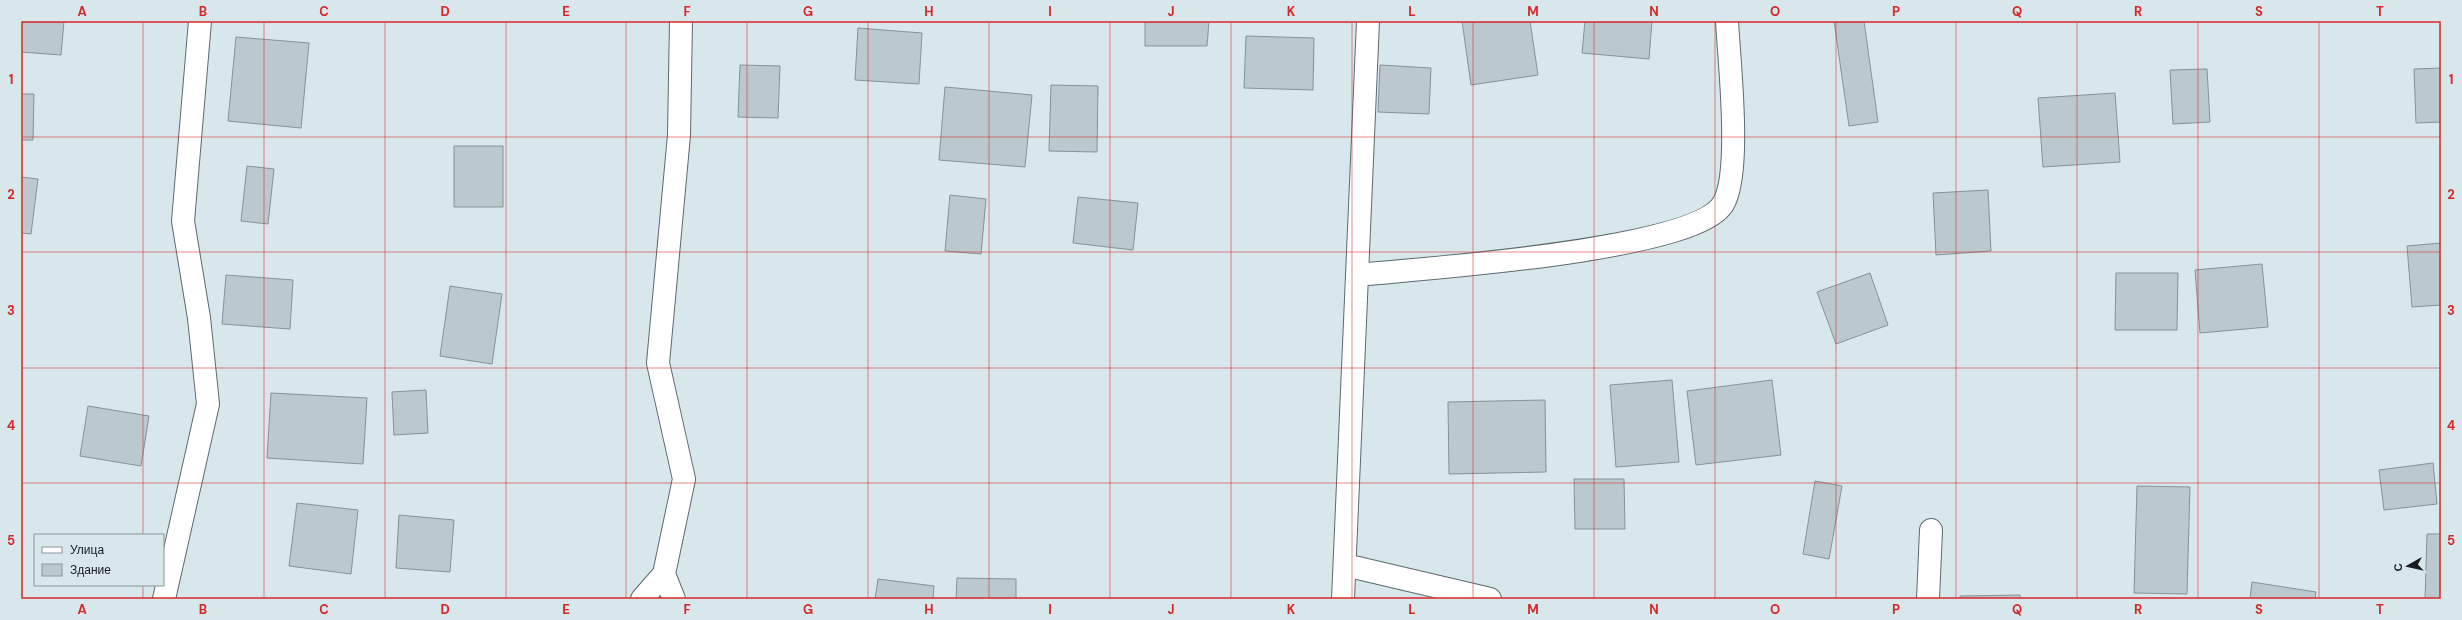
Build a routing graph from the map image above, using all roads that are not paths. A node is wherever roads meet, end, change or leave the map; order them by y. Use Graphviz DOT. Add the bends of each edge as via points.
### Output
graph roads {
  1 [pos="200,21"];
  2 [pos="681,21"];
  3 [pos="1368,21"];
  4 [pos="1727,21"];
  5 [pos="1357,275"];
  6 [pos="1931,530"];
  7 [pos="1345,565"];
  8 [pos="664,574"];
  9 [pos="164,599"];
  10 [pos="642,599"];
  11 [pos="674,599"];
  12 [pos="1343,599"];
  13 [pos="1490,599"];
  14 [pos="1928,599"];
  1 -- 9 [label="street" via="183,221 199,318 208,404"];
  2 -- 8 [label="street" via="679,134 658,363 684,479"];
  3 -- 5 [label="street"];
  4 -- 5 [label="street" via="1733,156 1731,183 1723,205 1701,222 1615,246 1547,256"];
  5 -- 7 [label="street"];
  6 -- 14 [label="street"];
  7 -- 12 [label="street"];
  7 -- 13 [label="street"];
  8 -- 10 [label="street"];
  8 -- 11 [label="street"];
}
